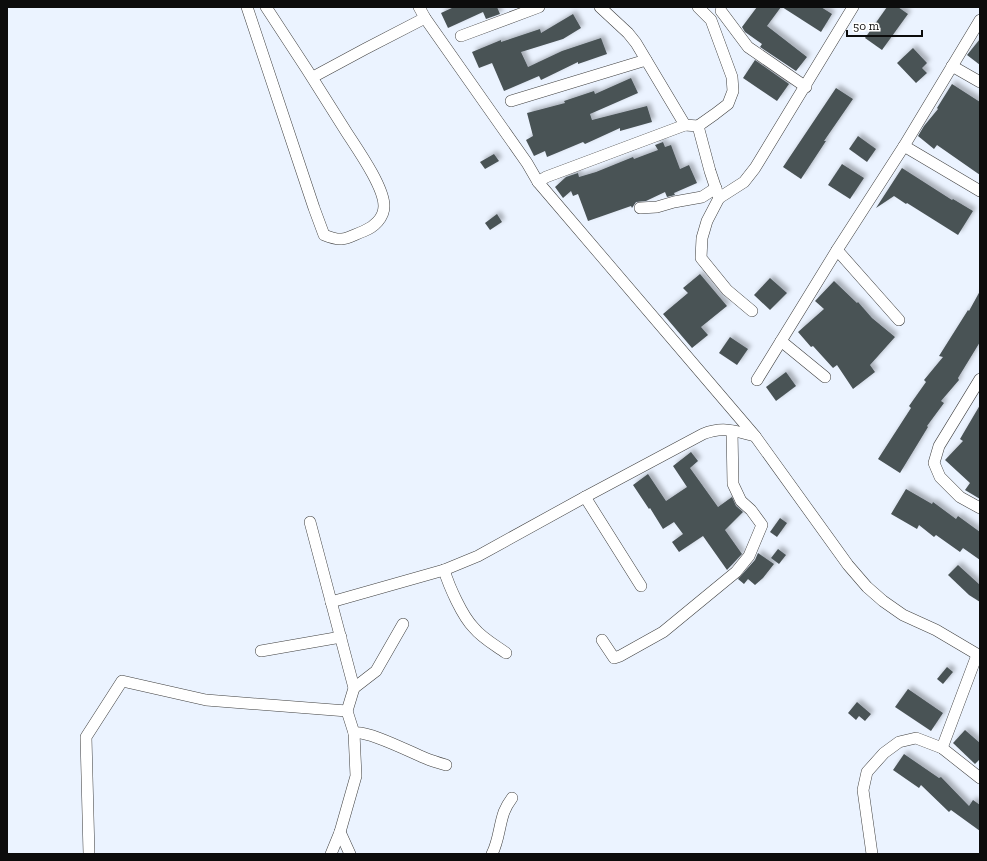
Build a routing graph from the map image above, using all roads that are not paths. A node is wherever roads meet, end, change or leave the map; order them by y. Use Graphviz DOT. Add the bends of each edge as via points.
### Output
graph roads {
  1 [pos="247,7"];
  2 [pos="266,7"];
  3 [pos="419,7"];
  4 [pos="539,7"];
  5 [pos="600,7"];
  6 [pos="698,7"];
  7 [pos="853,7"];
  8 [pos="723,9"];
  9 [pos="425,18"];
  10 [pos="711,20"];
  11 [pos="980,20"];
  12 [pos="461,36"];
  13 [pos="646,60"];
  14 [pos="952,66"];
  15 [pos="313,77"];
  16 [pos="980,82"];
  17 [pos="806,87"];
  18 [pos="511,101"];
  19 [pos="685,125"];
  20 [pos="698,126"];
  21 [pos="904,146"];
  22 [pos="538,182"];
  23 [pos="980,191"];
  24 [pos="717,193"];
  25 [pos="640,208"];
  26 [pos="837,250"];
  27 [pos="752,311"];
  28 [pos="899,320"];
  29 [pos="781,341"];
  30 [pos="825,377"];
  31 [pos="980,378"];
  32 [pos="757,380"];
  33 [pos="732,431"];
  34 [pos="755,436"];
  35 [pos="585,496"];
  36 [pos="980,508"];
  37 [pos="310,522"];
  38 [pos="444,570"];
  39 [pos="641,586"];
  40 [pos="331,602"];
  41 [pos="403,624"];
  42 [pos="340,637"];
  43 [pos="602,640"];
  44 [pos="261,651"];
  45 [pos="506,653"];
  46 [pos="978,655"];
  47 [pos="354,688"];
  48 [pos="347,711"];
  49 [pos="354,733"];
  50 [pos="942,748"];
  51 [pos="446,765"];
  52 [pos="980,778"];
  53 [pos="512,798"];
  54 [pos="340,832"];
  55 [pos="89,854"];
  56 [pos="331,854"];
  57 [pos="350,854"];
  58 [pos="492,854"];
  59 [pos="872,854"];
  1 -- 15 [label="street" via="324,235 342,240 372,227 381,217 383,198 371,171"];
  2 -- 15 [label="street"];
  3 -- 9 [label="street"];
  4 -- 12 [label="street"];
  5 -- 13 [label="street" via="628,33"];
  6 -- 10 [label="street"];
  7 -- 17 [label="street"];
  8 -- 10 [label="street"];
  8 -- 17 [label="street" via="748,47"];
  9 -- 15 [label="street"];
  9 -- 22 [label="street"];
  10 -- 20 [label="street" via="732,77 733,91 728,104"];
  11 -- 14 [label="street"];
  13 -- 18 [label="street"];
  13 -- 19 [label="street"];
  14 -- 16 [label="street"];
  14 -- 21 [label="street"];
  17 -- 24 [label="street" via="744,182"];
  19 -- 20 [label="street"];
  19 -- 22 [label="street"];
  20 -- 24 [label="street"];
  21 -- 23 [label="street"];
  21 -- 26 [label="street"];
  22 -- 34 [label="street"];
  24 -- 25 [label="street" via="657,208"];
  24 -- 27 [label="street" via="702,238 701,258 727,290"];
  26 -- 28 [label="street"];
  26 -- 29 [label="street"];
  29 -- 30 [label="street"];
  29 -- 32 [label="street"];
  31 -- 36 [label="street" via="939,446 934,463 945,482 960,496"];
  33 -- 34 [label="street"];
  33 -- 35 [label="street" via="723,429 703,434"];
  33 -- 43 [label="street" via="733,484 741,501 762,525 749,556 736,572 663,632 614,658"];
  34 -- 46 [label="street" via="848,565 868,587 903,615 936,630"];
  35 -- 38 [label="street" via="478,556"];
  35 -- 39 [label="street"];
  37 -- 40 [label="street"];
  38 -- 40 [label="street"];
  38 -- 45 [label="street" via="468,621 474,629"];
  40 -- 42 [label="street"];
  41 -- 47 [label="street" via="376,672"];
  42 -- 44 [label="street"];
  42 -- 47 [label="street"];
  46 -- 50 [label="street"];
  47 -- 48 [label="street"];
  48 -- 49 [label="street"];
  48 -- 55 [label="street" via="206,700 122,681 86,737"];
  49 -- 51 [label="street" via="362,732"];
  49 -- 54 [label="street" via="356,776"];
  50 -- 52 [label="street"];
  50 -- 59 [label="street" via="916,738 899,742 884,753 867,772 863,790"];
  53 -- 58 [label="street" via="504,811"];
  54 -- 56 [label="street"];
  54 -- 57 [label="street"];
}
